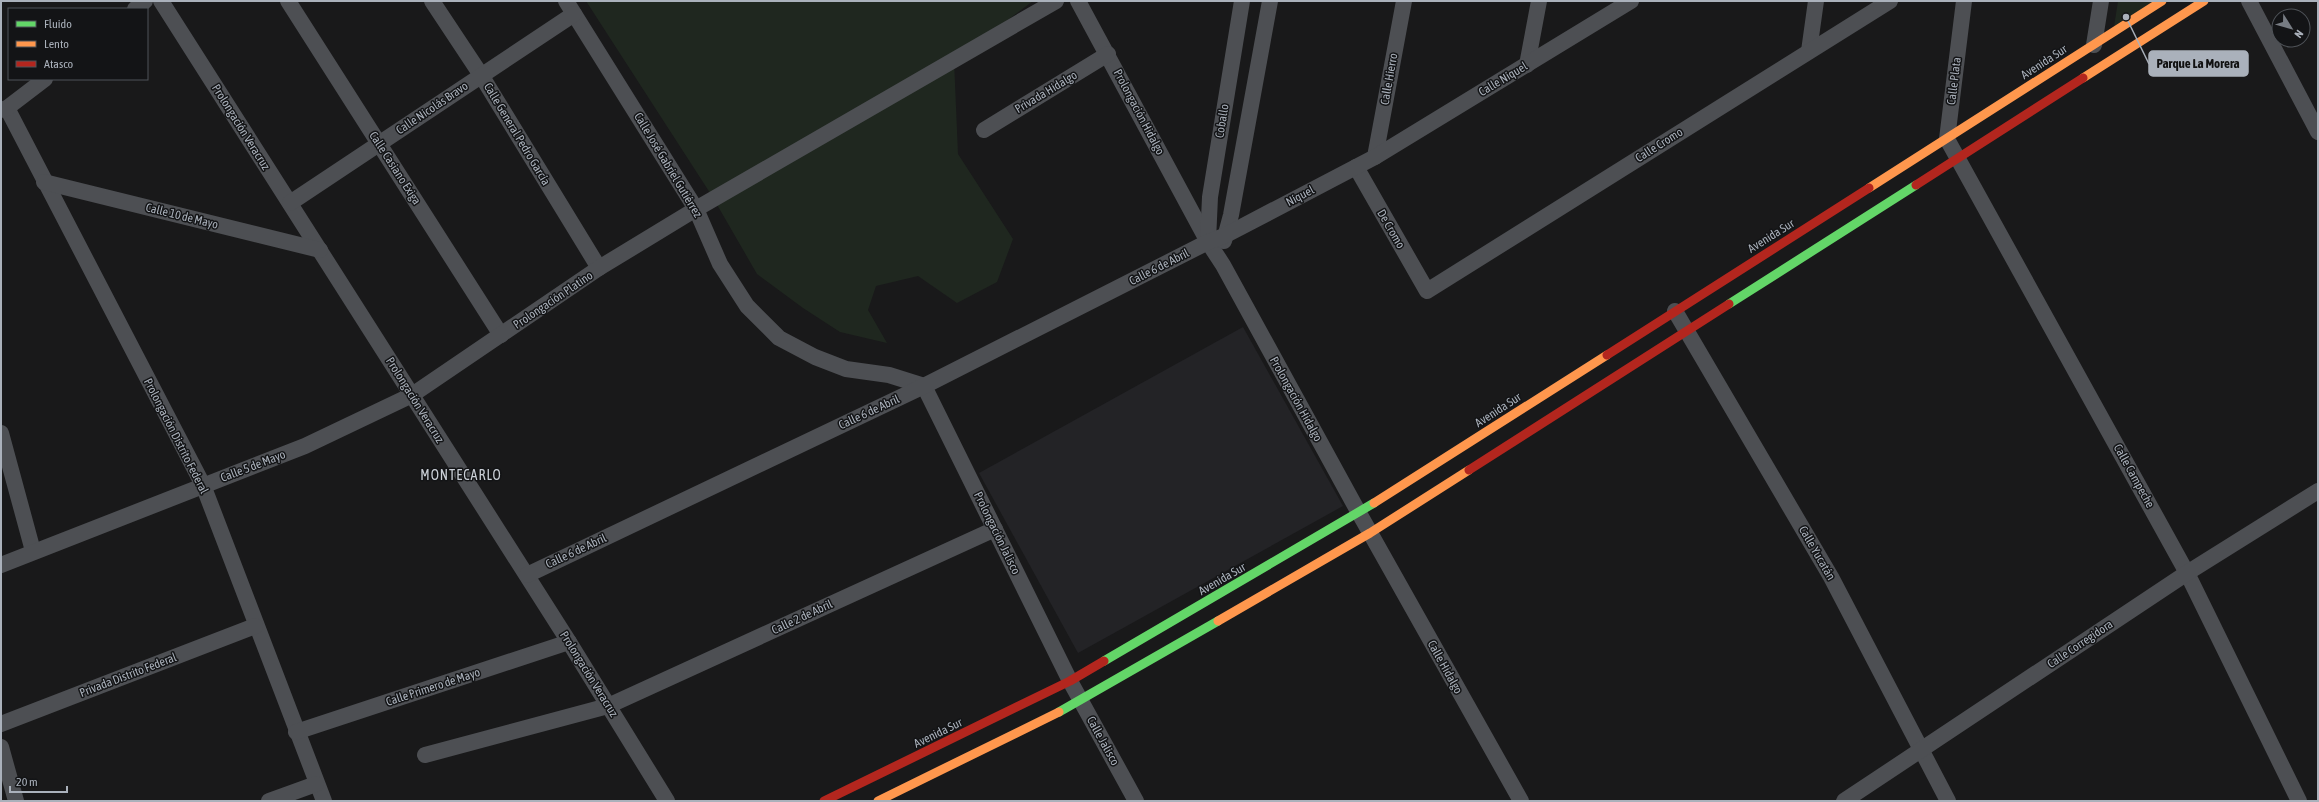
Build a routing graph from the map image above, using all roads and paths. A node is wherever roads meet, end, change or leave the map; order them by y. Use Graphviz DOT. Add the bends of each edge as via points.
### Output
graph roads {
  1 [pos="146,1"];
  2 [pos="161,1"];
  3 [pos="288,1"];
  4 [pos="432,1"];
  5 [pos="1056,1"];
  6 [pos="1078,1"];
  7 [pos="1242,1"];
  8 [pos="1270,1"];
  9 [pos="1404,1"];
  10 [pos="1539,1"];
  11 [pos="1631,1"];
  12 [pos="1816,1"];
  13 [pos="1890,1"];
  14 [pos="1964,1"];
  15 [pos="2101,1"];
  16 [pos="2162,1"];
  17 [pos="2204,1"];
  18 [pos="2249,1"];
  19 [pos="570,7"];
  20 [pos="136,8"];
  21 [pos="2094,45"];
  22 [pos="1809,51"];
  23 [pos="1108,54"];
  24 [pos="1527,65"];
  25 [pos="481,75"];
  26 [pos="44,80"];
  27 [pos="4,109"];
  28 [pos="984,130"];
  29 [pos="2318,132"];
  30 [pos="1947,139"];
  31 [pos="379,144"];
  32 [pos="1376,157"];
  33 [pos="1958,157"];
  34 [pos="1356,167"];
  35 [pos="44,182"];
  36 [pos="1184,197"];
  37 [pos="1210,197"];
  38 [pos="290,203"];
  39 [pos="696,209"];
  40 [pos="1224,236"];
  41 [pos="1208,242"];
  42 [pos="320,250"];
  43 [pos="1223,265"];
  44 [pos="599,268"];
  45 [pos="1427,291"];
  46 [pos="1675,311"];
  47 [pos="1687,330"];
  48 [pos="501,335"];
  49 [pos="924,386"];
  50 [pos="412,396"];
  51 [pos="1,433"];
  52 [pos="203,485"];
  53 [pos="2318,491"];
  54 [pos="1359,514"];
  55 [pos="995,529"];
  56 [pos="1370,533"];
  57 [pos="33,551"];
  58 [pos="1,564"];
  59 [pos="2187,572"];
  60 [pos="527,575"];
  61 [pos="255,626"];
  62 [pos="569,642"];
  63 [pos="1070,681"];
  64 [pos="1081,701"];
  65 [pos="608,706"];
  66 [pos="1,724"];
  67 [pos="296,732"];
  68 [pos="1,747"];
  69 [pos="1922,750"];
  70 [pos="425,754"];
  71 [pos="316,784"];
  72 [pos="16,801"];
  73 [pos="269,801"];
  74 [pos="324,801"];
  75 [pos="667,801"];
  76 [pos="824,801"];
  77 [pos="878,801"];
  78 [pos="1136,801"];
  79 [pos="1521,801"];
  80 [pos="1844,801"];
  81 [pos="1948,801"];
  82 [pos="2299,801"];
  1 -- 20 [label="street"];
  2 -- 38 [label="street, Prolongación Veracruz"];
  3 -- 31 [label="street, Calle Casiano Exiga"];
  4 -- 25 [label="street, Calle General Pedro García"];
  5 -- 39 [label="street, Prolongación Platino"];
  6 -- 23 [label="street, Prolongación Hidalgo"];
  7 -- 37 [label="street, Coballo"];
  8 -- 40 [label="street, Coballo" via="1231,215"];
  9 -- 32 [label="street, Calle Hierro"];
  10 -- 24 [label="street"];
  11 -- 24 [label="street, Calle Níquel"];
  12 -- 22 [label="street"];
  13 -- 22 [label="street, Calle Cromo"];
  14 -- 30 [label="street, Calle Plata"];
  15 -- 21 [label="street"];
  16 -- 21 [label="main road, Avenida Sur"];
  17 -- 33 [label="main road"];
  18 -- 29 [label="street"];
  19 -- 25 [label="street, Calle Nicolás Bravo"];
  19 -- 39 [label="street, Calle José Gabriel Gutiérrez"];
  21 -- 30 [label="main road, Avenida Sur"];
  22 -- 45 [label="street, Calle Cromo"];
  23 -- 28 [label="street, Privada Hidalgo"];
  23 -- 36 [label="street, Prolongación Hidalgo"];
  24 -- 32 [label="street, Calle Níquel"];
  25 -- 31 [label="street, Calle Nicolás Bravo"];
  25 -- 44 [label="street, Calle General Pedro García"];
  26 -- 27 [label="street"];
  27 -- 35 [label="street, Prolongación Distrito Federal"];
  30 -- 33 [label="street"];
  30 -- 46 [label="main road, Avenida Sur"];
  31 -- 38 [label="street, Calle Nicolás Bravo"];
  31 -- 48 [label="street, Calle Casiano Exiga"];
  32 -- 34 [label="street, Níquel"];
  33 -- 47 [label="main road"];
  33 -- 59 [label="street, Calle Campeche"];
  34 -- 40 [label="street, Níquel"];
  34 -- 45 [label="street, De Cromo"];
  35 -- 42 [label="street, Calle 10 de Mayo"];
  35 -- 52 [label="street, Prolongación Distrito Federal"];
  36 -- 37 [label="street"];
  36 -- 41 [label="street, Prolongación Hidalgo"];
  37 -- 41 [label="street, Coballo"];
  38 -- 42 [label="street, Prolongación Veracruz"];
  39 -- 44 [label="street, Prolongación Platino"];
  39 -- 49 [label="street, Calle José Gabriel Gutiérrez" via="720,264 747,306 779,338 815,357 846,369 888,375"];
  40 -- 41 [label="street, Níquel"];
  40 -- 43 [label="street"];
  41 -- 43 [label="street, Prolongación Hidalgo"];
  41 -- 49 [label="street, Calle 6 de Abril"];
  42 -- 50 [label="street, Prolongación Veracruz"];
  43 -- 54 [label="street, Prolongación Hidalgo"];
  44 -- 48 [label="street, Prolongación Platino"];
  46 -- 47 [label="street, Calle Yucatán"];
  46 -- 54 [label="main road, Avenida Sur"];
  47 -- 56 [label="main road"];
  47 -- 69 [label="street, Calle Yucatán" via="1831,577"];
  48 -- 50 [label="street, Prolongación Platino"];
  49 -- 55 [label="street, Prolongación Jalisco"];
  49 -- 60 [label="street, Calle 6 de Abril"];
  50 -- 52 [label="street, Calle 5 de Mayo" via="305,446"];
  50 -- 60 [label="street, Prolongación Veracruz"];
  51 -- 57 [label="street"];
  52 -- 57 [label="street, Calle 5 de Mayo"];
  52 -- 61 [label="street, Prolongación Distrito Federal"];
  53 -- 59 [label="street, Calle Corregidora"];
  54 -- 56 [label="street, Prolongación Hidalgo"];
  54 -- 63 [label="main road, Avenida Sur"];
  55 -- 63 [label="street, Prolongación Jalisco"];
  55 -- 65 [label="street, Calle 2 de Abril"];
  56 -- 64 [label="main road"];
  56 -- 79 [label="street, Calle Hidalgo"];
  57 -- 58 [label="street, Calle 5 de Mayo"];
  59 -- 69 [label="street, Calle Corregidora"];
  59 -- 82 [label="street, Calle Campeche"];
  60 -- 62 [label="street, Prolongación Veracruz"];
  61 -- 66 [label="street, Privada Distrito Federal"];
  61 -- 67 [label="street, Prolongación Distrito Federal"];
  62 -- 65 [label="street, Prolongación Veracruz"];
  62 -- 67 [label="street, Calle Primero de Mayo"];
  63 -- 64 [label="street, Calle Jalisco"];
  63 -- 76 [label="main road, Avenida Sur"];
  64 -- 77 [label="main road"];
  64 -- 78 [label="street, Calle Jalisco"];
  65 -- 70 [label="street, Calle 2 de Abril"];
  65 -- 75 [label="street, Prolongación Veracruz"];
  67 -- 71 [label="street, Prolongación Distrito Federal"];
  68 -- 72 [label="street"];
  69 -- 80 [label="street, Calle Corregidora"];
  69 -- 81 [label="street, Calle Yucatán"];
  71 -- 73 [label="street"];
  71 -- 74 [label="street, Prolongación Distrito Federal"];
}
